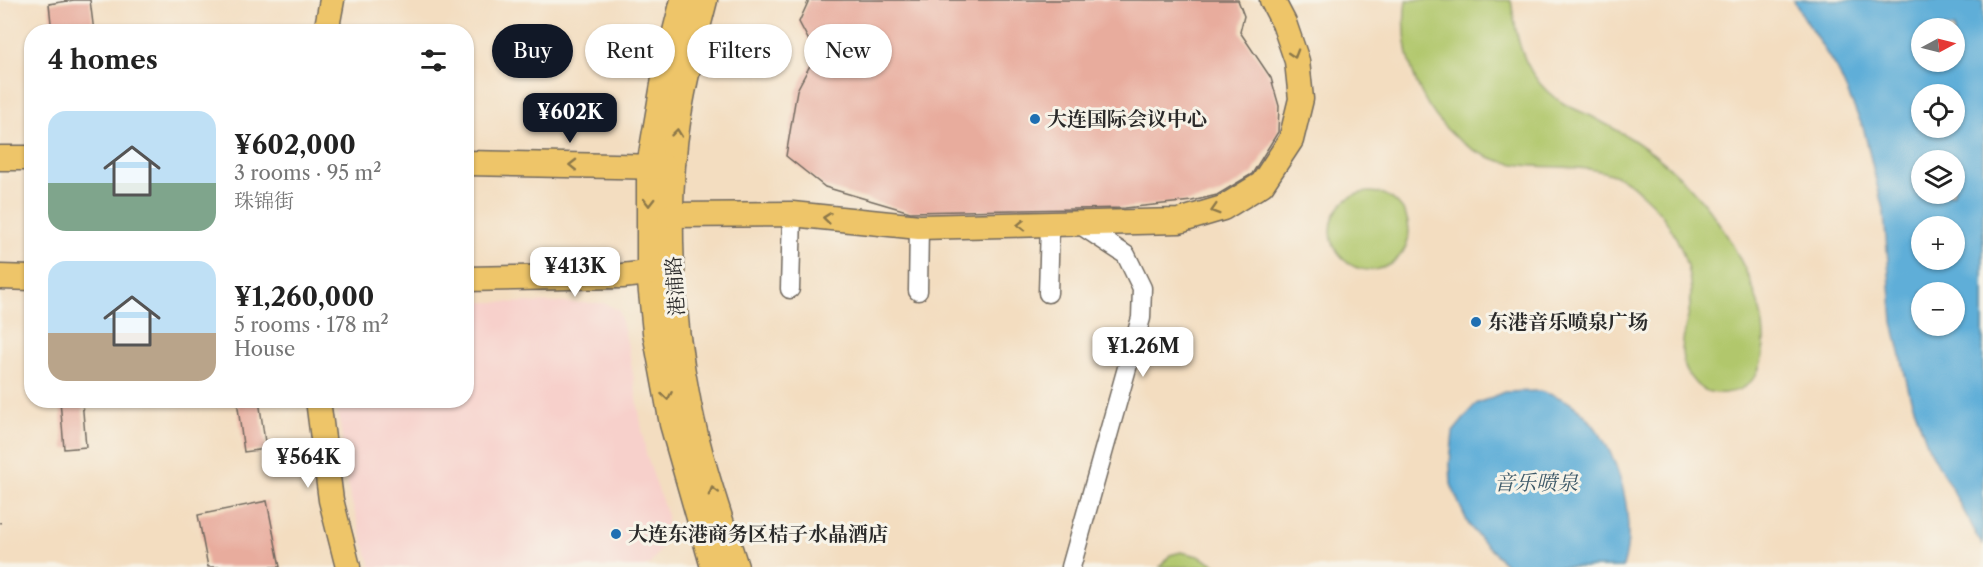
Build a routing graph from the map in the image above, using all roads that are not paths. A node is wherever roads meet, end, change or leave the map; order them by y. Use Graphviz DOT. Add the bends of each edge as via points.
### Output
graph roads {
  1 [pos="332,0"];
  2 [pos="683,0"];
  3 [pos="705,0"];
  4 [pos="1272,0"];
  5 [pos="328,24"];
  6 [pos="0,158"];
  7 [pos="24,158"];
  8 [pos="474,163"];
  9 [pos="650,166"];
  10 [pos="673,167"];
  11 [pos="792,214"];
  12 [pos="672,215"];
  13 [pos="1079,224"];
  14 [pos="1050,225"];
  15 [pos="919,227"];
  16 [pos="672,263"];
  17 [pos="649,273"];
  18 [pos="0,277"];
  19 [pos="24,278"];
  20 [pos="474,279"];
  21 [pos="790,289"];
  22 [pos="918,291"];
  23 [pos="1048,293"];
  24 [pos="319,408"];
  25 [pos="348,567"];
  26 [pos="713,567"];
  27 [pos="736,567"];
  28 [pos="1071,567"];
  1 -- 5 [label="main road"];
  2 -- 9 [label="main road, 港浦路" via="666,67"];
  10 -- 3 [label="main road, 港浦路, one-way" via="690,55"];
  4 -- 13 [label="main road, one-way" via="1297,61 1301,99 1291,140 1262,184 1223,208 1179,221"];
  6 -- 7 [label="main road"];
  9 -- 8 [label="main road, one-way"];
  9 -- 10 [label="main road"];
  9 -- 17 [label="main road, 港浦路, one-way"];
  10 -- 12 [label="main road, 港浦路"];
  11 -- 12 [label="main road"];
  15 -- 11 [label="main road, one-way"];
  11 -- 21 [label="street"];
  12 -- 16 [label="main road, 港浦路"];
  13 -- 14 [label="main road"];
  13 -- 28 [label="street" via="1126,255 1143,288 1142,318"];
  14 -- 15 [label="main road, one-way"];
  14 -- 23 [label="street"];
  15 -- 22 [label="street"];
  16 -- 17 [label="main road"];
  27 -- 16 [label="main road, 港浦路, one-way" via="689,406"];
  17 -- 20 [label="main road"];
  17 -- 26 [label="main road, 港浦路, one-way" via="672,424"];
  18 -- 19 [label="main road"];
  24 -- 25 [label="main road" via="331,500"];
}
